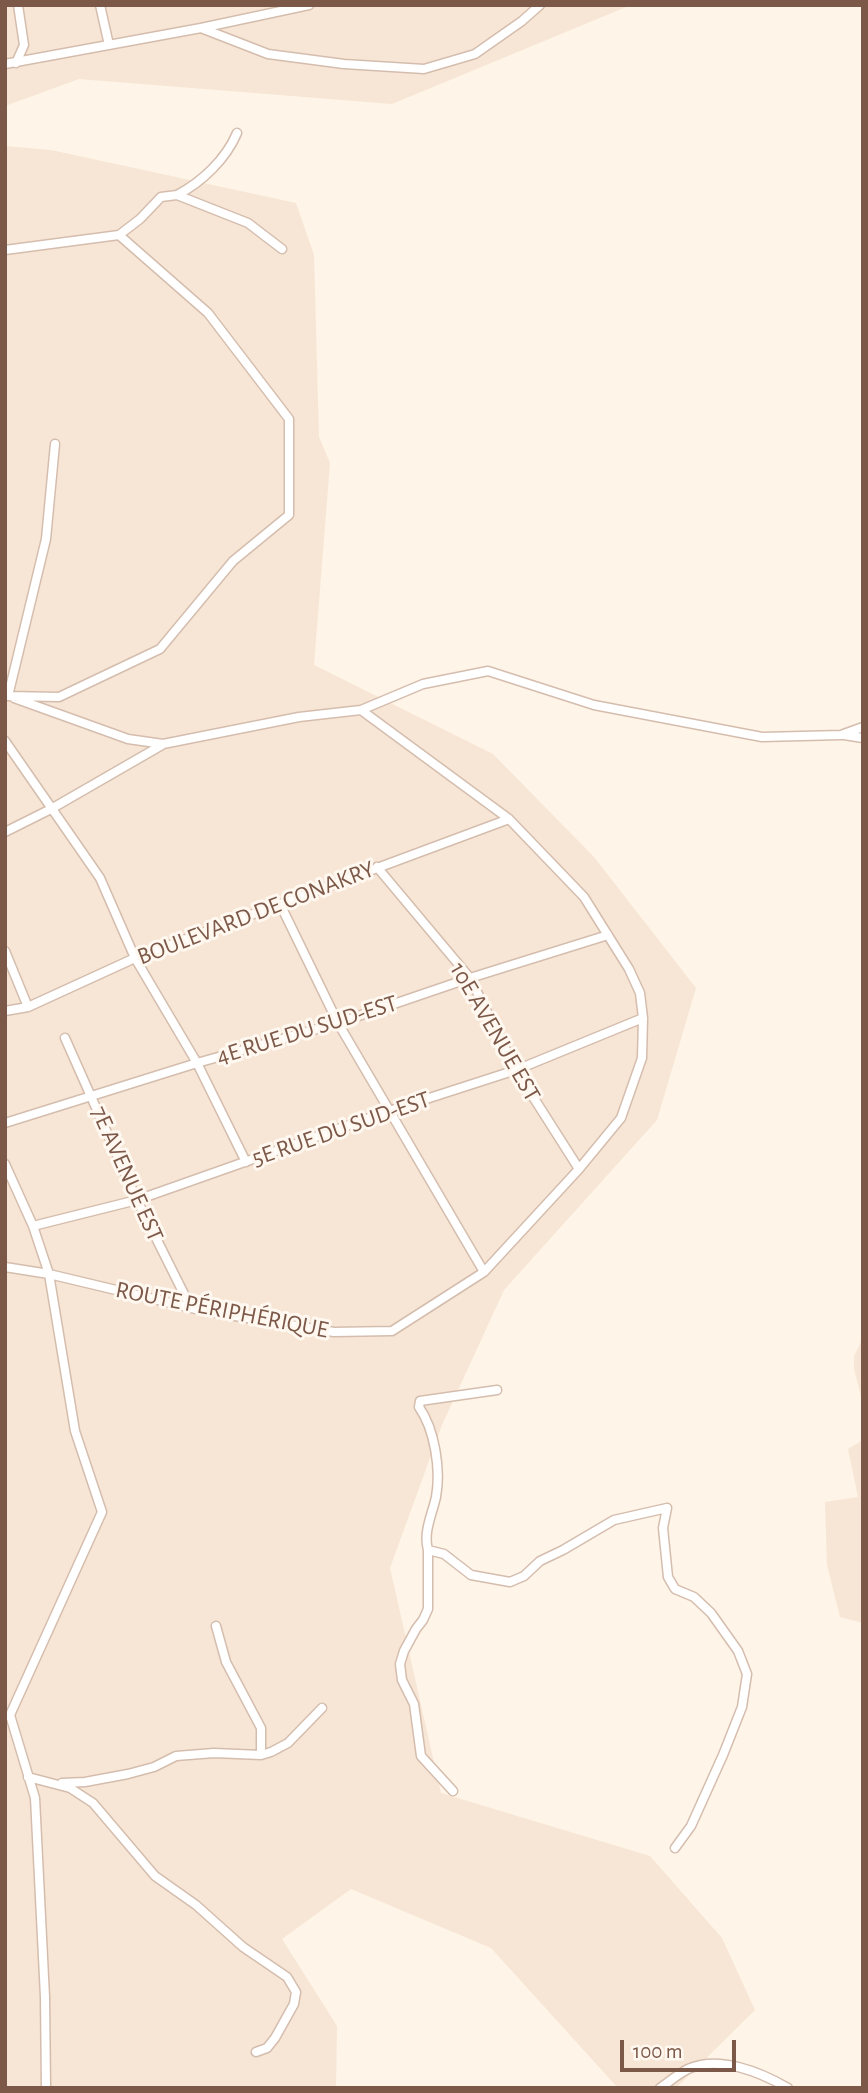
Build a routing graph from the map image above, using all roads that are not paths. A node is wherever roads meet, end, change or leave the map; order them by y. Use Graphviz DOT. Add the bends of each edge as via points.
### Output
graph roads {
  1 [pos="18,5"];
  2 [pos="100,5"];
  3 [pos="309,5"];
  4 [pos="540,5"];
  5 [pos="201,28"];
  6 [pos="110,45"];
  7 [pos="16,63"];
  8 [pos="5,64"];
  9 [pos="237,133"];
  10 [pos="177,195"];
  11 [pos="119,235"];
  12 [pos="282,249"];
  13 [pos="5,250"];
  14 [pos="55,444"];
  15 [pos="7,696"];
  16 [pos="361,710"];
  17 [pos="863,727"];
  18 [pos="841,735"];
  19 [pos="863,738"];
  20 [pos="5,741"];
  21 [pos="163,744"];
  22 [pos="51,809"];
  23 [pos="509,820"];
  24 [pos="5,832"];
  25 [pos="377,867"];
  26 [pos="280,904"];
  27 [pos="608,935"];
  28 [pos="5,951"];
  29 [pos="135,958"];
  30 [pos="470,978"];
  31 [pos="28,1007"];
  32 [pos="5,1012"];
  33 [pos="643,1018"];
  34 [pos="338,1023"];
  35 [pos="65,1038"];
  36 [pos="197,1063"];
  37 [pos="516,1070"];
  38 [pos="93,1097"];
  39 [pos="389,1111"];
  40 [pos="5,1123"];
  41 [pos="246,1162"];
  42 [pos="5,1164"];
  43 [pos="579,1169"];
  44 [pos="137,1200"];
  45 [pos="33,1227"];
  46 [pos="5,1267"];
  47 [pos="484,1272"];
  48 [pos="49,1274"];
  49 [pos="191,1308"];
  50 [pos="497,1390"];
  51 [pos="428,1550"];
  52 [pos="216,1626"];
  53 [pos="322,1708"];
  54 [pos="8,1716"];
  55 [pos="261,1755"];
  56 [pos="28,1777"];
  57 [pos="48,1782"];
  58 [pos="453,1791"];
  59 [pos="675,1848"];
  60 [pos="256,2052"];
  61 [pos="46,2088"];
  62 [pos="660,2088"];
  63 [pos="788,2088"];
  1 -- 7 [label="street" via="24,45"];
  2 -- 6 [label="street"];
  3 -- 5 [label="street"];
  4 -- 5 [label="street" via="475,54 424,69 268,54"];
  5 -- 6 [label="street"];
  6 -- 7 [label="street"];
  7 -- 8 [label="street"];
  9 -- 10 [label="street" via="204,177"];
  10 -- 11 [label="street" via="161,197"];
  10 -- 12 [label="street" via="248,223"];
  11 -- 13 [label="street"];
  11 -- 15 [label="street" via="208,313 289,419 289,515 233,561 160,649 59,697"];
  14 -- 15 [label="street" via="46,539"];
  15 -- 21 [label="street" via="128,739"];
  16 -- 18 [label="street" via="423,684 488,671 594,705 762,737"];
  16 -- 21 [label="street" via="299,716"];
  16 -- 23 [label="street, ROUTE PÉRIPHÉRIQUE"];
  17 -- 18 [label="street"];
  18 -- 19 [label="street"];
  20 -- 22 [label="street"];
  21 -- 22 [label="street"];
  22 -- 24 [label="street"];
  22 -- 29 [label="street" via="100,878"];
  23 -- 25 [label="street, BOULEVARD DE CONAKRY"];
  23 -- 27 [label="street, ROUTE PÉRIPHÉRIQUE" via="584,897"];
  25 -- 26 [label="street, BOULEVARD DE CONAKRY"];
  25 -- 30 [label="street, 10E AVENUE EST"];
  26 -- 29 [label="street, BOULEVARD DE CONAKRY"];
  26 -- 34 [label="street"];
  27 -- 30 [label="street, 4E RUE DU SUD-EST"];
  27 -- 33 [label="street, ROUTE PÉRIPHÉRIQUE" via="640,993"];
  28 -- 31 [label="street"];
  29 -- 31 [label="street, BOULEVARD DE CONAKRY"];
  29 -- 36 [label="street"];
  30 -- 34 [label="street, 4E RUE DU SUD-EST"];
  30 -- 37 [label="street, 10E AVENUE EST"];
  31 -- 32 [label="street, BOULEVARD DE CONAKRY"];
  33 -- 37 [label="street, 5E RUE DU SUD-EST"];
  33 -- 43 [label="street, ROUTE PÉRIPHÉRIQUE" via="642,1058 621,1118"];
  34 -- 36 [label="street, 4E RUE DU SUD-EST"];
  34 -- 39 [label="street"];
  35 -- 38 [label="street, 7E AVENUE EST"];
  36 -- 38 [label="street, 4E RUE DU SUD-EST"];
  36 -- 41 [label="street"];
  37 -- 39 [label="street, 5E RUE DU SUD-EST"];
  37 -- 43 [label="street, 10E AVENUE EST"];
  38 -- 40 [label="street, 4E RUE DU SUD-EST"];
  38 -- 44 [label="street, 7E AVENUE EST"];
  39 -- 41 [label="street, 5E RUE DU SUD-EST"];
  39 -- 47 [label="street"];
  41 -- 44 [label="street, 5E RUE DU SUD-EST"];
  42 -- 45 [label="street"];
  43 -- 47 [label="street, ROUTE PÉRIPHÉRIQUE"];
  44 -- 45 [label="street, 5E RUE DU SUD-EST"];
  44 -- 49 [label="street, 7E AVENUE EST"];
  45 -- 48 [label="street"];
  46 -- 48 [label="street, ROUTE PÉRIPHÉRIQUE"];
  47 -- 49 [label="street, ROUTE PÉRIPHÉRIQUE" via="392,1331 334,1332"];
  48 -- 49 [label="street, ROUTE PÉRIPHÉRIQUE"];
  48 -- 54 [label="street" via="75,1431 102,1511"];
  50 -- 51 [label="street" via="421,1401 436,1464"];
  51 -- 58 [label="street" via="428,1609 400,1664 414,1704 421,1756"];
  51 -- 59 [label="street" via="444,1554 471,1575 510,1582 614,1520 667,1508 663,1528 668,1577 675,1589 694,1597 711,1613 738,1651 747,1674 742,1707 723,1755 691,1826"];
  52 -- 55 [label="street" via="226,1662 261,1728"];
  53 -- 55 [label="street" via="288,1743"];
  54 -- 56 [label="street"];
  55 -- 57 [label="street" via="176,1756 128,1774 85,1782"];
  56 -- 57 [label="street"];
  56 -- 61 [label="street" via="35,1798"];
  57 -- 60 [label="street" via="70,1788 93,1803 155,1876 287,1977 296,1992 294,2004 275,2038"];
  62 -- 63 [label="street" via="688,2069 706,2064 737,2067"];
}
